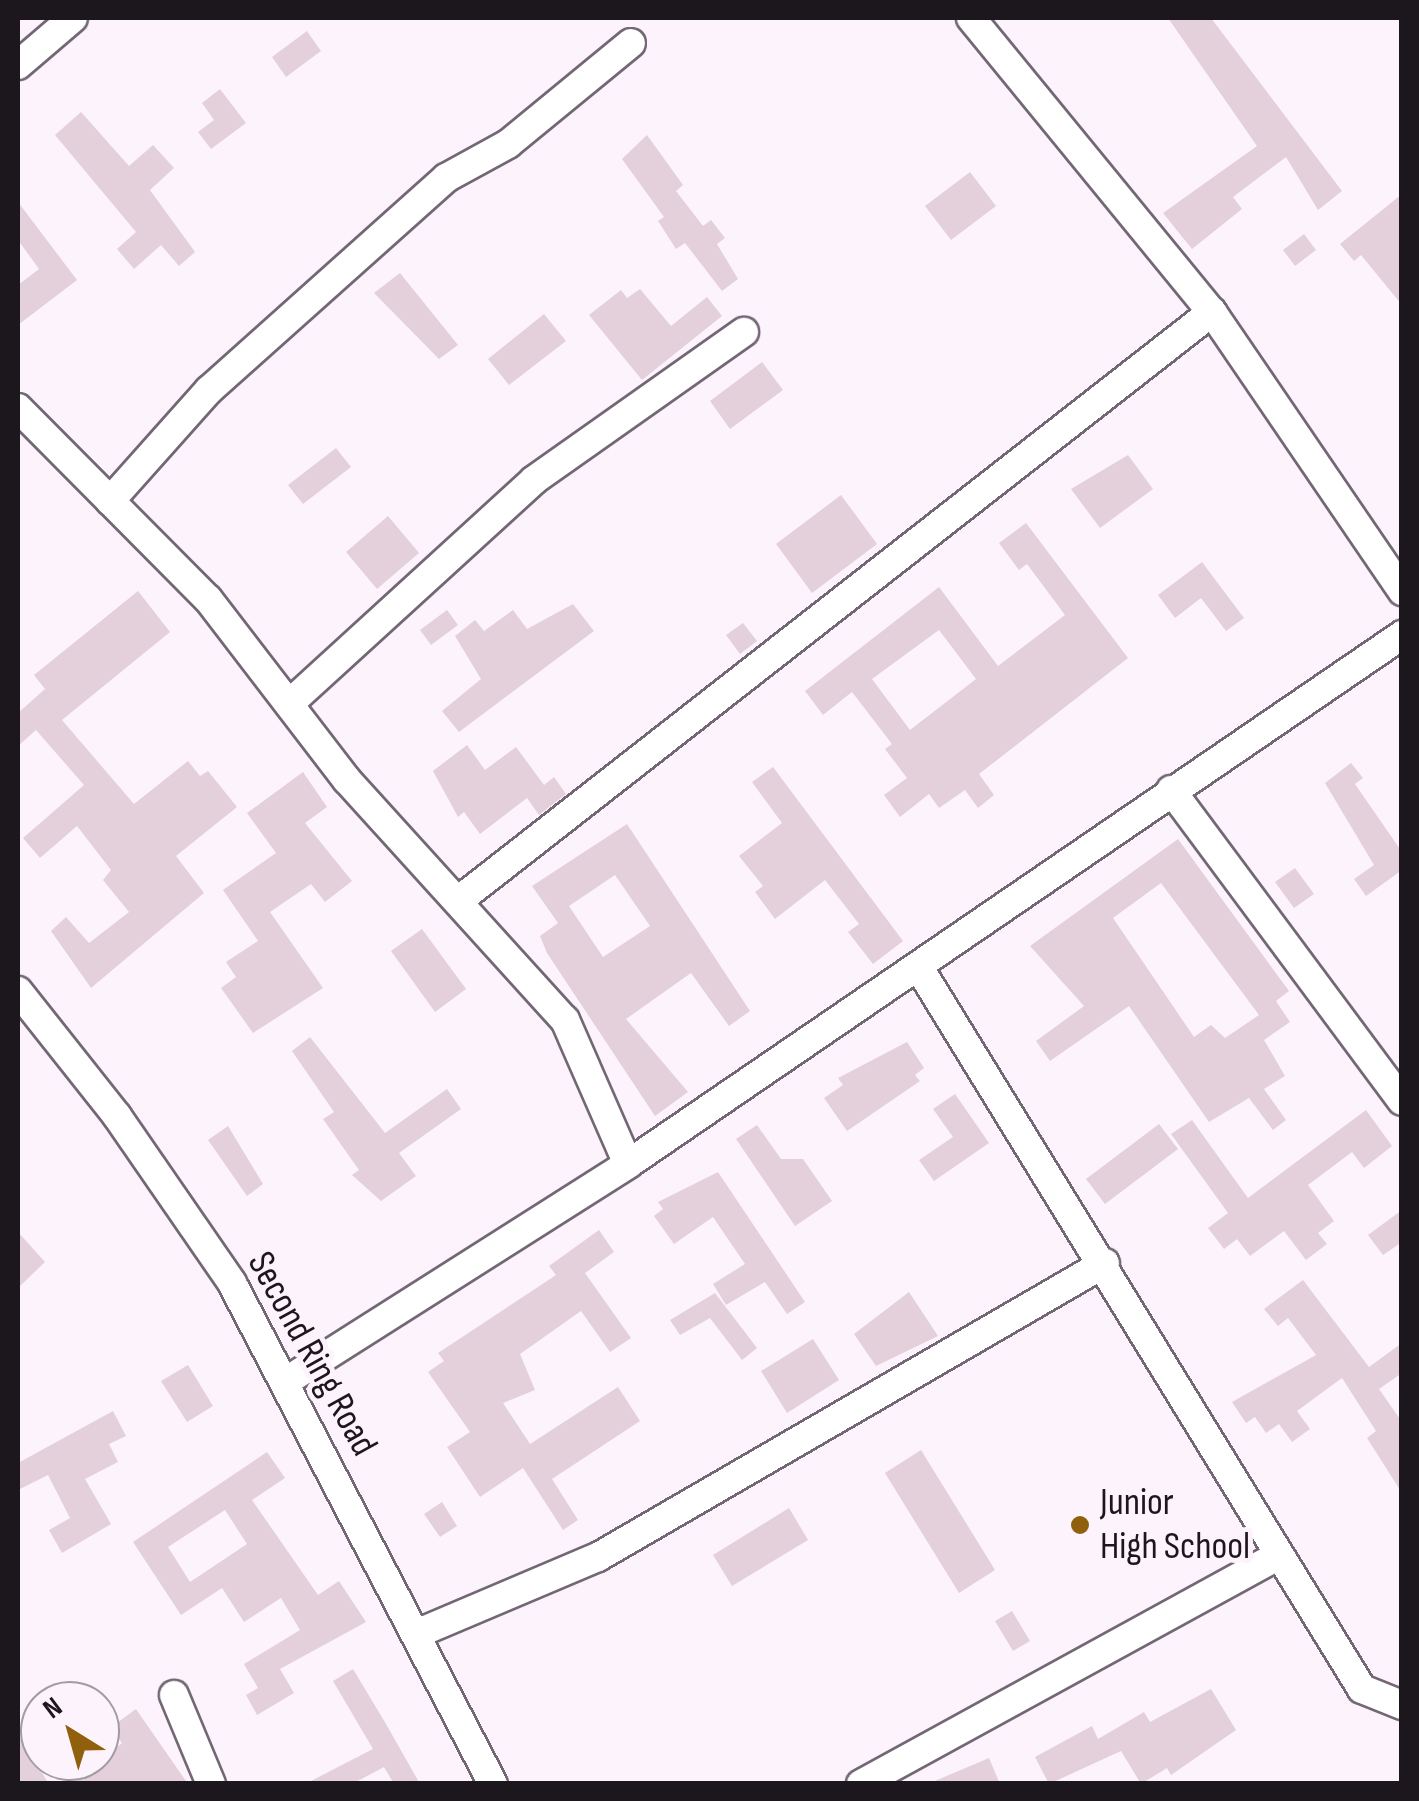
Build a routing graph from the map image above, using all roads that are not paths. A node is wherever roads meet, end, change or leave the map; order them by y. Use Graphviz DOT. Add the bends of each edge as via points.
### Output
graph roads {
  1 [pos="74,18"];
  2 [pos="970,18"];
  3 [pos="631,43"];
  4 [pos="18,65"];
  5 [pos="1212,312"];
  6 [pos="744,332"];
  7 [pos="18,408"];
  8 [pos="110,500"];
  9 [pos="1402,591"];
  10 [pos="1402,635"];
  11 [pos="290,704"];
  12 [pos="1171,790"];
  13 [pos="458,900"];
  14 [pos="918,966"];
  15 [pos="18,991"];
  16 [pos="1402,1102"];
  17 [pos="628,1164"];
  18 [pos="1104,1263"];
  19 [pos="288,1380"];
  20 [pos="1276,1556"];
  21 [pos="421,1632"];
  22 [pos="174,1695"];
  23 [pos="1402,1705"];
  24 [pos="211,1784"];
  25 [pos="494,1784"];
  26 [pos="861,1784"];
  1 -- 4 [label="street"];
  2 -- 5 [label="street"];
  3 -- 8 [label="street" via="508,144 446,178 210,390"];
  5 -- 9 [label="street"];
  5 -- 13 [label="street"];
  6 -- 11 [label="street" via="534,480"];
  7 -- 8 [label="street"];
  8 -- 11 [label="street" via="208,599"];
  10 -- 12 [label="street"];
  11 -- 13 [label="street"];
  12 -- 14 [label="street"];
  12 -- 16 [label="street"];
  13 -- 17 [label="street" via="565,1020"];
  14 -- 17 [label="street"];
  14 -- 18 [label="street"];
  15 -- 19 [label="street, Second Ring Road" via="118,1116 232,1283"];
  17 -- 19 [label="street"];
  18 -- 20 [label="street"];
  18 -- 21 [label="street" via="598,1556"];
  19 -- 21 [label="street, Second Ring Road"];
  20 -- 23 [label="street" via="1362,1690"];
  20 -- 26 [label="street"];
  21 -- 25 [label="street, Second Ring Road"];
  22 -- 24 [label="street"];
}
